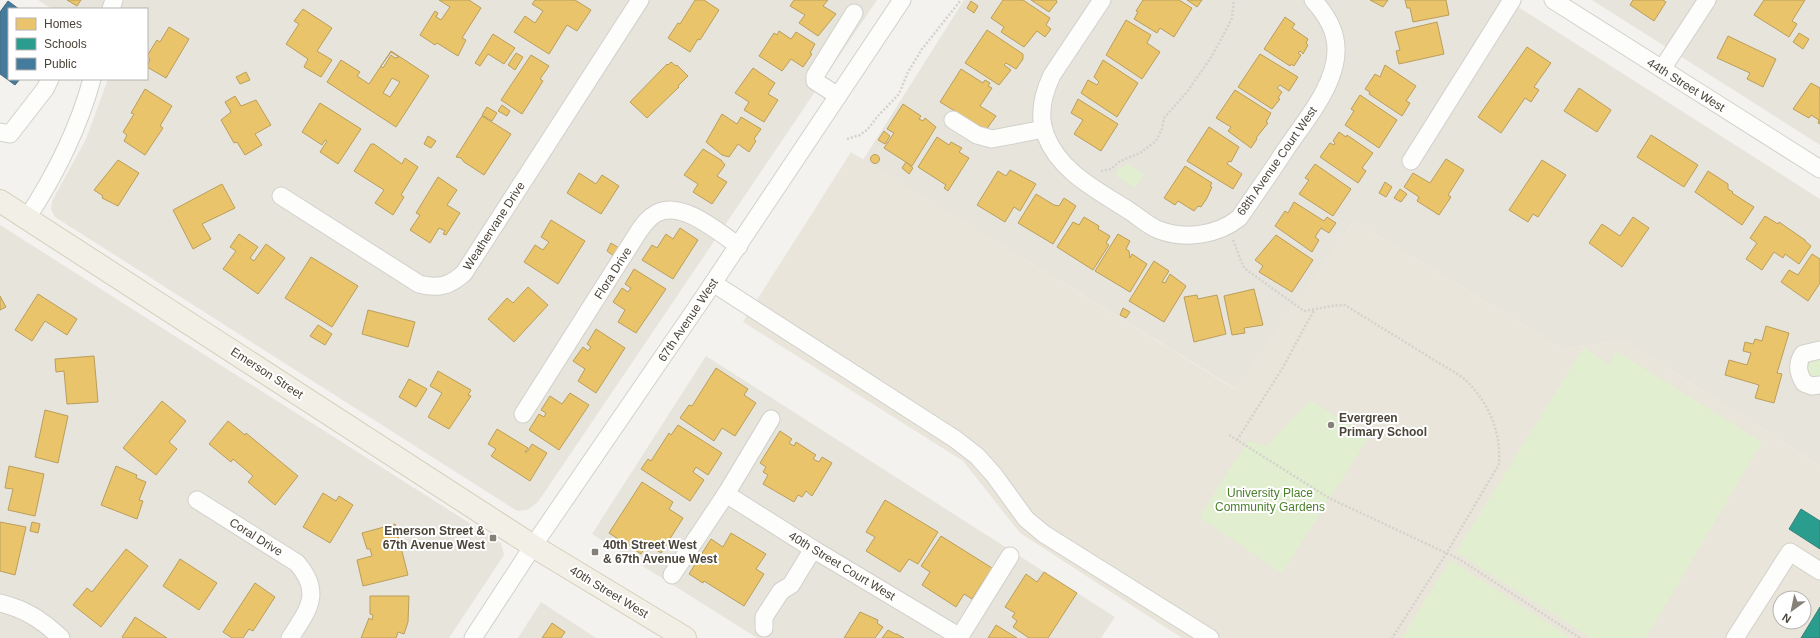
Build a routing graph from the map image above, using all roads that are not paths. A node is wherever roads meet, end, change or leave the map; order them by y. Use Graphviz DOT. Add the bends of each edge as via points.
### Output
graph roads {
  1 [pos="640,0"];
  2 [pos="902,0"];
  3 [pos="1102,0"];
  4 [pos="1313,0"];
  5 [pos="1512,0"];
  6 [pos="1553,0"];
  7 [pos="1707,0"];
  8 [pos="854,13"];
  9 [pos="1662,69"];
  10 [pos="50,80"];
  11 [pos="92,80"];
  12 [pos="838,96"];
  13 [pos="953,120"];
  14 [pos="1044,129"];
  15 [pos="0,132"];
  16 [pos="1411,161"];
  17 [pos="1820,169"];
  18 [pos="281,196"];
  19 [pos="0,201"];
  20 [pos="27,218"];
  21 [pos="738,246"];
  22 [pos="713,283"];
  23 [pos="1820,350"];
  24 [pos="1820,385"];
  25 [pos="523,414"];
  26 [pos="771,419"];
  27 [pos="726,494"];
  28 [pos="197,500"];
  29 [pos="533,546"];
  30 [pos="813,549"];
  31 [pos="1010,556"];
  32 [pos="1820,571"];
  33 [pos="672,575"];
  34 [pos="0,603"];
  35 [pos="760,633"];
  36 [pos="61,638"];
  37 [pos="290,638"];
  38 [pos="473,638"];
  39 [pos="685,638"];
  40 [pos="960,638"];
  41 [pos="1210,638"];
  42 [pos="1735,638"];
  1 -- 18 [label="street, Weathervane Drive" via="464,273 455,282 443,287 419,284"];
  2 -- 12 [label="street, 67th Avenue West"];
  3 -- 14 [label="street, 68th Avenue Court West" via="1046,87 1042,103"];
  4 -- 14 [label="street, 68th Avenue Court West" via="1335,34 1336,50 1327,85 1322,97 1240,218 1227,227 1213,233 1196,235 1159,230 1066,167 1053,151"];
  5 -- 16 [label="street"];
  6 -- 9 [label="street, 44th Street West"];
  7 -- 9 [label="street"];
  8 -- 12 [label="street" via="815,76 815,81"];
  9 -- 17 [label="street, 44th Street West"];
  10 -- 15 [label="street" via="10,134"];
  11 -- 20 [label="street" via="69,146 44,193"];
  12 -- 21 [label="street, 67th Avenue West"];
  13 -- 14 [label="street" via="977,136 992,139"];
  19 -- 20 [label="main road, Emerson Street"];
  20 -- 29 [label="main road, Emerson Street"];
  21 -- 22 [label="street, 67th Avenue West"];
  21 -- 25 [label="street, Flora Drive" via="686,213 674,209 664,210 649,218"];
  22 -- 29 [label="street, 67th Avenue West"];
  22 -- 41 [label="street" via="955,439 977,456 1026,518 1044,534"];
  23 -- 24 [label="street" via="1803,354 1799,359 1798,370 1804,383"];
  26 -- 27 [label="street"];
  27 -- 30 [label="street, 40th Street Court West"];
  27 -- 33 [label="street"];
  28 -- 37 [label="street, Coral Drive" via="297,564 306,573 312,597 309,610"];
  29 -- 38 [label="street, 67th Avenue West"];
  29 -- 39 [label="main road, 40th Street West"];
  30 -- 35 [label="street" via="791,585 790,597 774,623"];
  30 -- 40 [label="street, 40th Street Court West"];
  31 -- 40 [label="street, 40th Street Court West"];
  32 -- 42 [label="street" via="1790,552"];
  34 -- 36 [label="street" via="32,614"];
}
